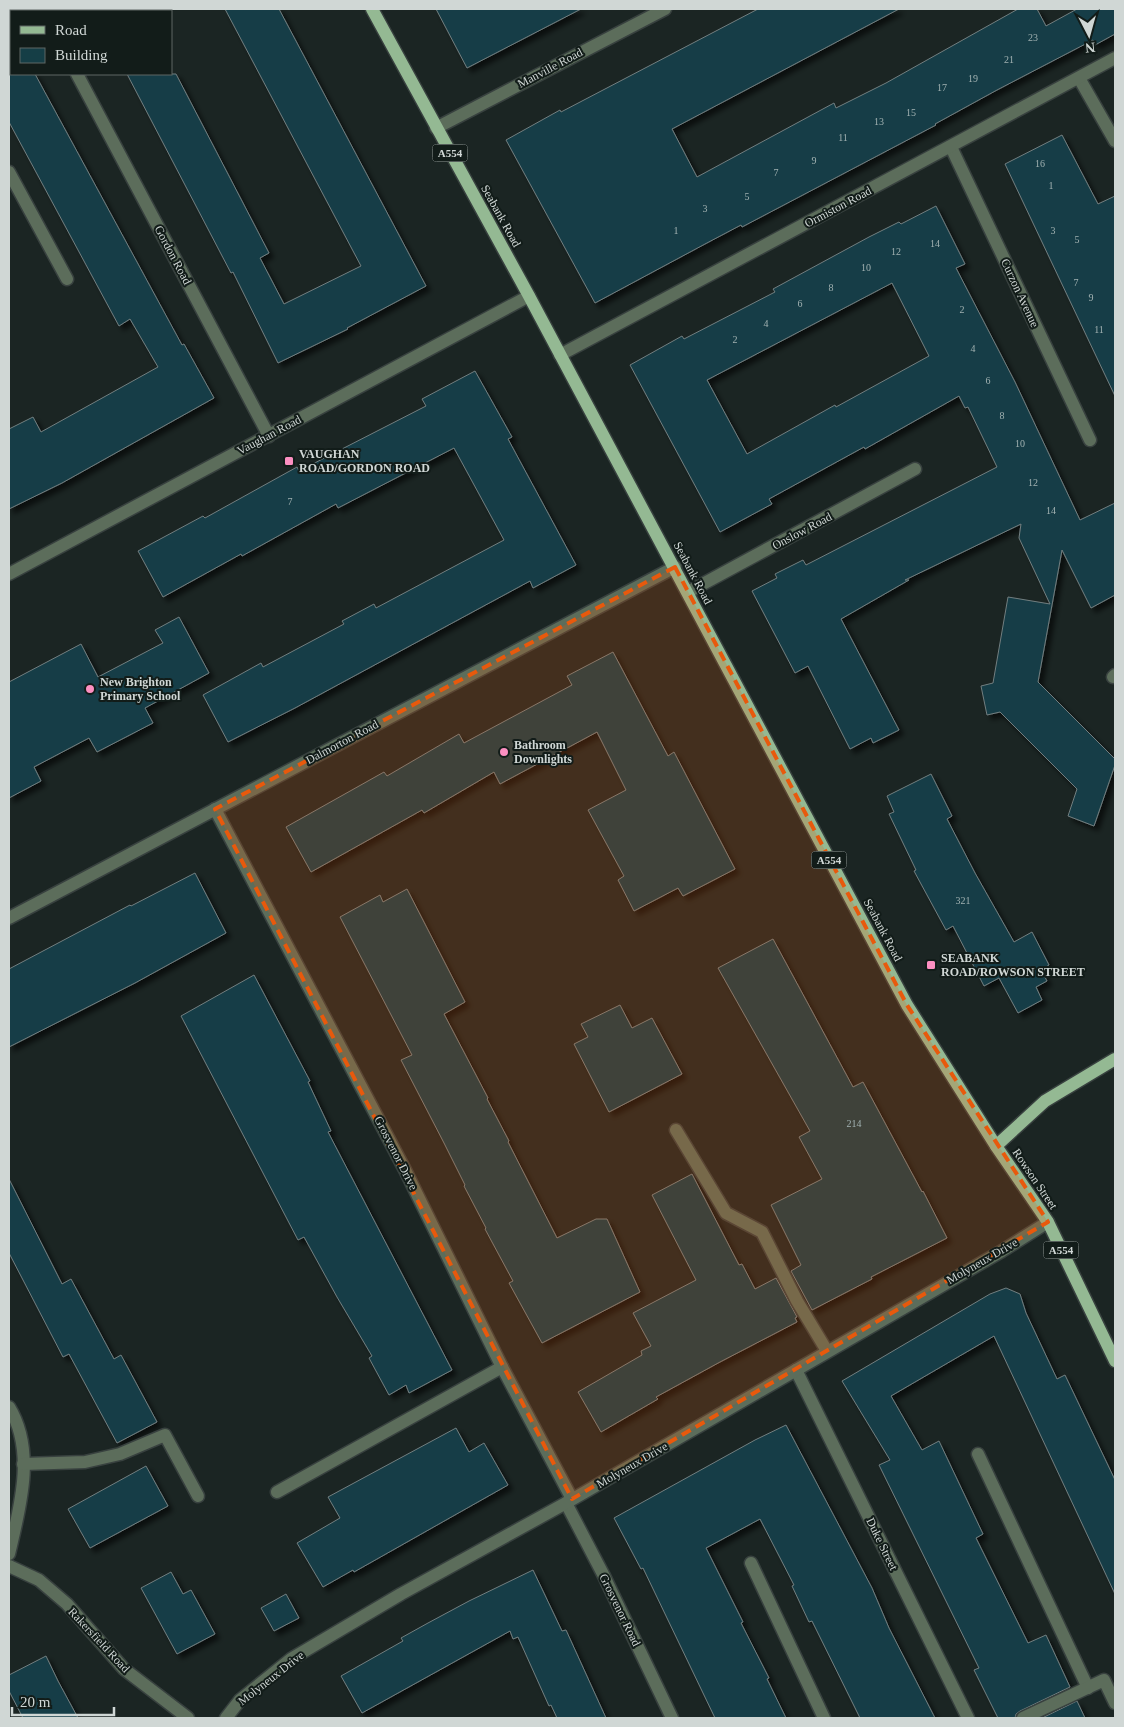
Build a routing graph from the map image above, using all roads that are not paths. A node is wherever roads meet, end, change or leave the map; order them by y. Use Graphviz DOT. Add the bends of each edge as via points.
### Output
graph roads {
  1 [pos="372,9"];
  2 [pos="665,9"];
  3 [pos="1115,58"];
  4 [pos="78,75"];
  5 [pos="1079,78"];
  6 [pos="436,128"];
  7 [pos="1115,141"];
  8 [pos="951,146"];
  9 [pos="9,172"];
  10 [pos="68,279"];
  11 [pos="529,296"];
  12 [pos="560,355"];
  13 [pos="269,436"];
  14 [pos="1090,440"];
  15 [pos="915,469"];
  16 [pos="674,566"];
  17 [pos="9,574"];
  18 [pos="688,592"];
  19 [pos="215,809"];
  20 [pos="9,918"];
  21 [pos="1115,1059"];
  22 [pos="676,1130"];
  23 [pos="996,1146"];
  24 [pos="1048,1222"];
  25 [pos="827,1352"];
  26 [pos="1115,1360"];
  27 [pos="502,1367"];
  28 [pos="796,1370"];
  29 [pos="9,1407"];
  30 [pos="978,1454"];
  31 [pos="23,1464"];
  32 [pos="277,1492"];
  33 [pos="198,1496"];
  34 [pos="569,1501"];
  35 [pos="9,1554"];
  36 [pos="751,1562"];
  37 [pos="9,1566"];
  38 [pos="1088,1688"];
  39 [pos="1115,1703"];
  40 [pos="188,1718"];
  41 [pos="226,1718"];
  42 [pos="672,1718"];
  43 [pos="824,1718"];
  44 [pos="968,1718"];
  45 [pos="1022,1718"];
  1 -- 6 [label="main road, Seabank Road / A554"];
  2 -- 6 [label="street, Manville Road"];
  3 -- 5 [label="street, Ormiston Road"];
  4 -- 13 [label="street, Gordon Road"];
  5 -- 7 [label="street"];
  5 -- 8 [label="street, Ormiston Road"];
  6 -- 11 [label="main road, Seabank Road / A554"];
  8 -- 12 [label="street, Ormiston Road"];
  8 -- 14 [label="street, Curzon Avenue"];
  9 -- 10 [label="street"];
  11 -- 12 [label="main road, Seabank Road / A554"];
  11 -- 13 [label="street, Vaughan Road"];
  12 -- 16 [label="main road, Seabank Road / A554"];
  13 -- 17 [label="street, Vaughan Road"];
  15 -- 18 [label="street, Onslow Road"];
  16 -- 18 [label="main road, Seabank Road / A554"];
  16 -- 19 [label="street, Dalmorton Road"];
  18 -- 23 [label="main road, Seabank Road / A554" via="907,1005"];
  19 -- 20 [label="street, Dalmorton Road"];
  19 -- 27 [label="street, Grosvenor Drive" via="405,1170"];
  21 -- 23 [label="main road, Rowson Street" via="1045,1101"];
  22 -- 25 [label="street" via="726,1213 762,1232"];
  23 -- 24 [label="main road, Rowson Street / A554"];
  24 -- 25 [label="street, Molyneux Drive"];
  24 -- 26 [label="main road, Rowson Street / A554"];
  25 -- 28 [label="street, Molyneux Drive"];
  27 -- 32 [label="street"];
  27 -- 34 [label="street, Grosvenor Drive"];
  28 -- 34 [label="street, Molyneux Drive"];
  28 -- 44 [label="street, Duke Street"];
  29 -- 31 [label="street" via="23,1444"];
  30 -- 38 [label="street"];
  31 -- 33 [label="street" via="85,1462 120,1454 165,1435"];
  31 -- 35 [label="street" via="23,1494"];
  34 -- 41 [label="street, Molyneux Drive" via="291,1659 240,1700"];
  34 -- 42 [label="street, Grosvenor Road"];
  36 -- 43 [label="street"];
  37 -- 40 [label="street, Rakersfield Road" via="39,1580 67,1604 124,1669"];
  38 -- 39 [label="street" via="1104,1680"];
  38 -- 45 [label="street"];
}
